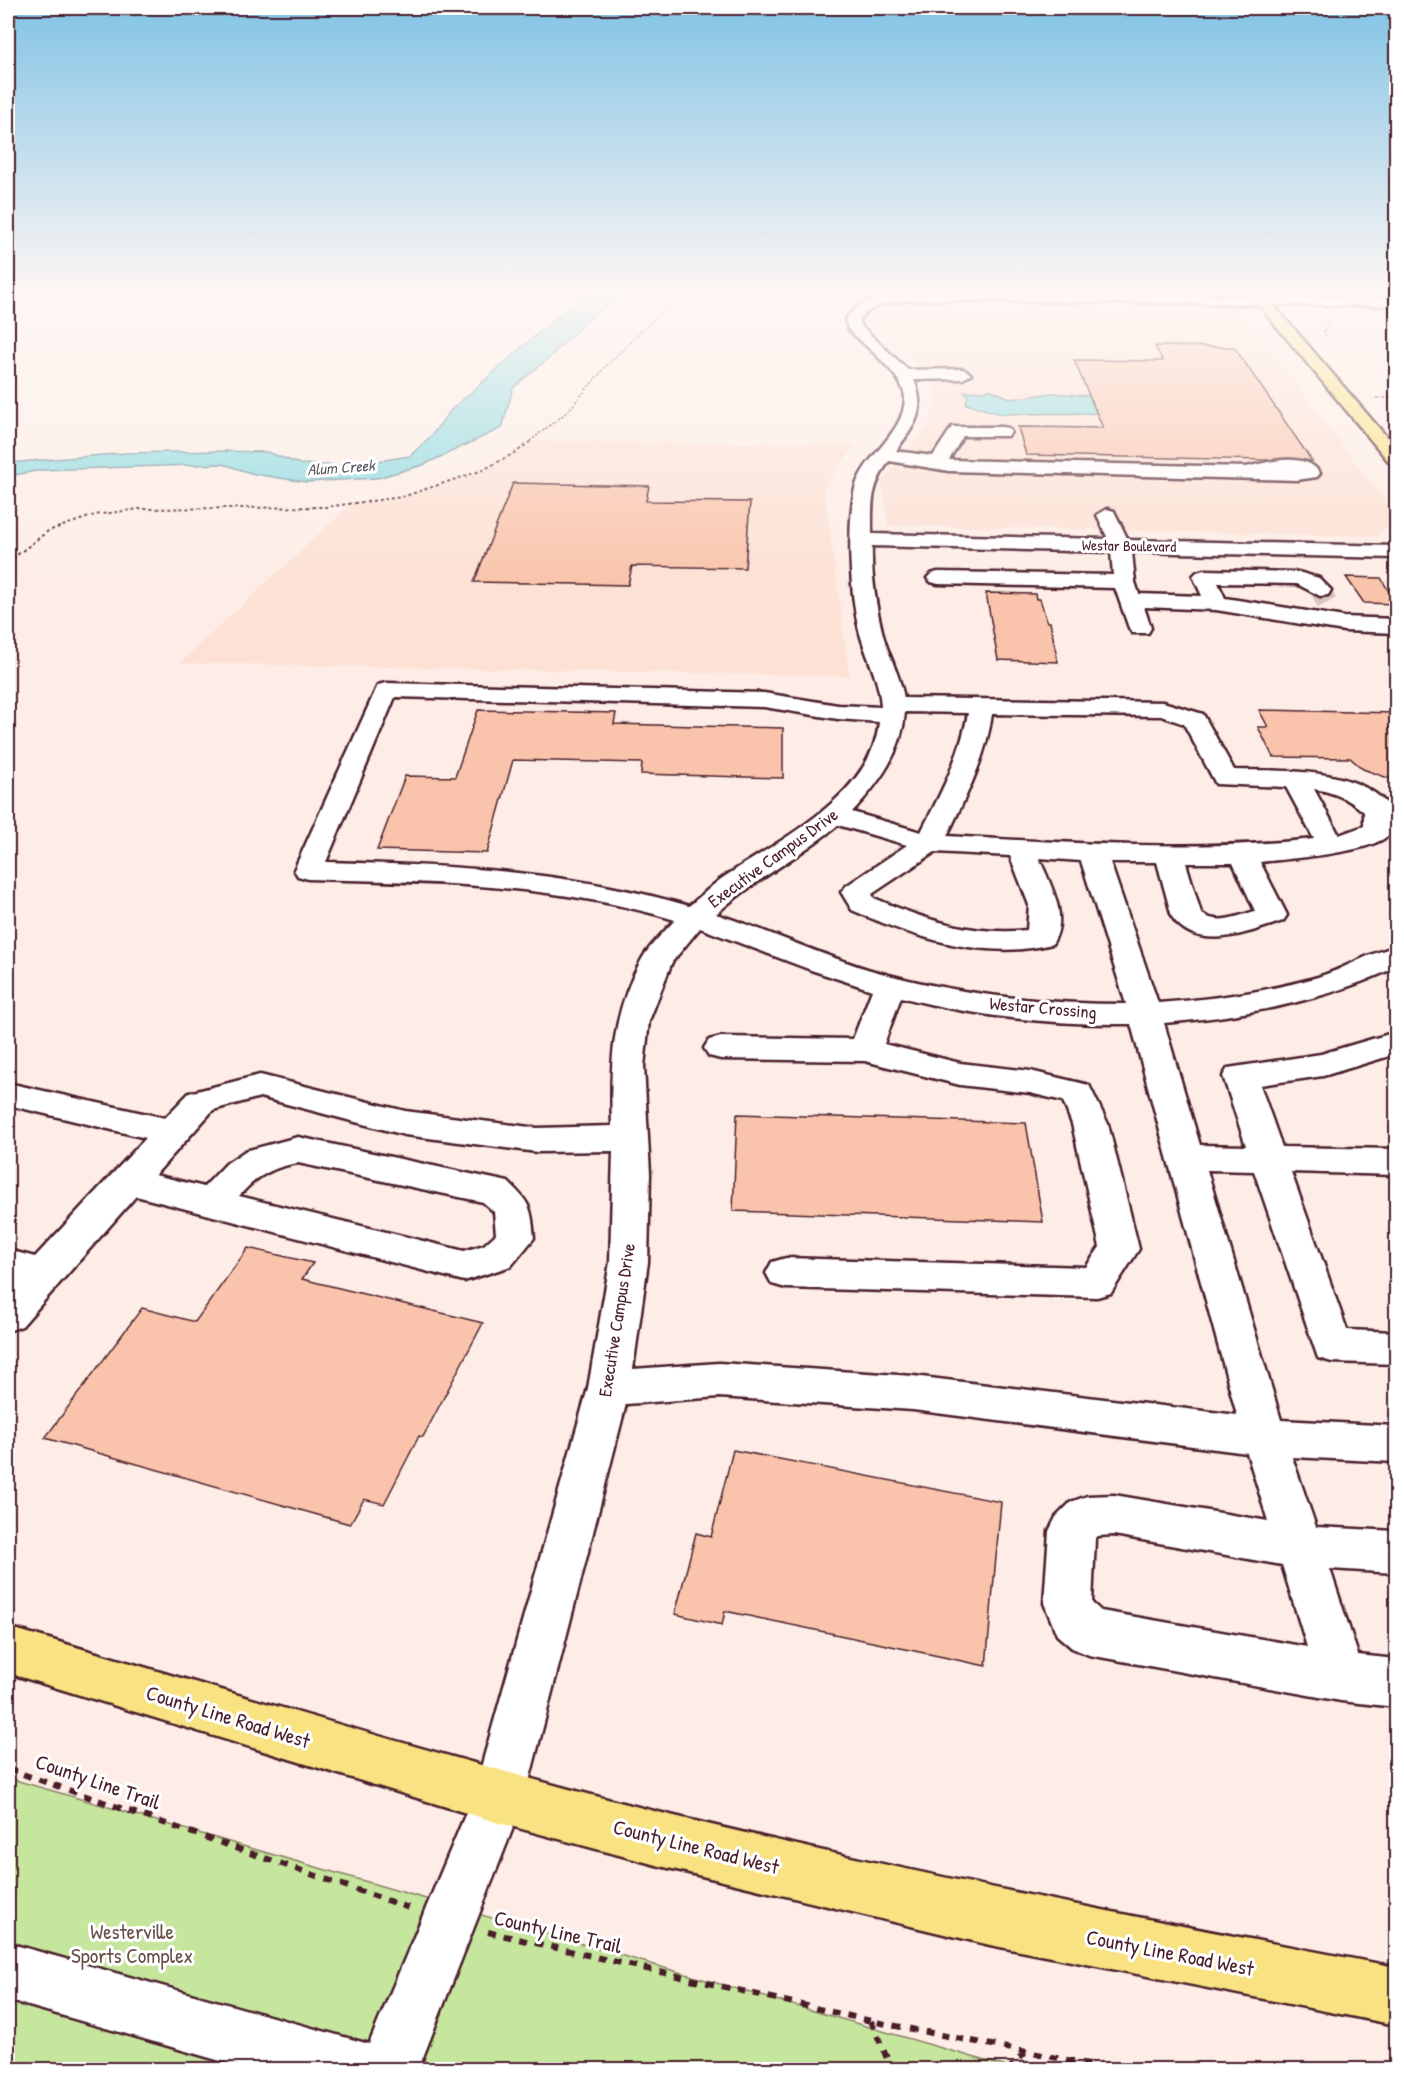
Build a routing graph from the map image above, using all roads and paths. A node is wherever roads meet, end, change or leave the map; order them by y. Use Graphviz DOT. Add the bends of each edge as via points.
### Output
graph roads {
  1 [pos="586,390"];
  2 [pos="910,390"];
  3 [pos="1338,390"];
  4 [pos="1375,398"];
  5 [pos="1396,398"];
  6 [pos="1002,432"];
  7 [pos="884,455"];
  8 [pos="1396,459"];
  9 [pos="938,462"];
  10 [pos="1247,473"];
  11 [pos="1107,514"];
  12 [pos="861,540"];
  13 [pos="1121,546"];
  14 [pos="1396,552"];
  15 [pos="8,562"];
  16 [pos="938,578"];
  17 [pos="1127,591"];
  18 [pos="1216,603"];
  19 [pos="1312,620"];
  20 [pos="1396,626"];
  21 [pos="1140,628"];
  22 [pos="981,707"];
  23 [pos="893,710"];
  24 [pos="1295,779"];
  25 [pos="834,815"];
  26 [pos="929,843"];
  27 [pos="1331,846"];
  28 [pos="1021,850"];
  29 [pos="1093,853"];
  30 [pos="1169,854"];
  31 [pos="1243,855"];
  32 [pos="695,916"];
  33 [pos="1396,956"];
  34 [pos="890,984"];
  35 [pos="1145,1014"];
  36 [pos="1396,1043"];
  37 [pos="721,1048"];
  38 [pos="866,1050"];
  39 [pos="8,1094"];
  40 [pos="173,1132"];
  41 [pos="630,1138"];
  42 [pos="1185,1157"];
  43 [pos="1266,1159"];
  44 [pos="1396,1162"];
  45 [pos="127,1181"];
  46 [pos="212,1203"];
  47 [pos="25,1270"];
  48 [pos="786,1274"];
  49 [pos="8,1315"];
  50 [pos="1396,1348"];
  51 [pos="609,1388"];
  52 [pos="1264,1437"];
  53 [pos="1396,1444"];
  54 [pos="1299,1547"];
  55 [pos="1396,1552"];
  56 [pos="8,1650"];
  57 [pos="1341,1677"];
  58 [pos="1396,1683"];
  59 [pos="8,1769"];
  60 [pos="500,1797"];
  61 [pos="448,1923"];
  62 [pos="8,1972"];
  63 [pos="1396,1996"];
  64 [pos="871,2021"];
  65 [pos="1026,2052"];
  66 [pos="360,2070"];
  67 [pos="388,2070"];
  68 [pos="892,2070"];
  69 [pos="1008,2070"];
  70 [pos="1118,2070"];
  1 -- 15 [label="path" via="567,412 518,451 483,470 402,497 324,507 115,511 48,531"];
  2 -- 7 [label="street, Executive Campus Drive" via="912,410 907,423"];
  3 -- 8 [label="main road"];
  4 -- 5 [label="path"];
  6 -- 9 [label="street" via="958,431"];
  7 -- 9 [label="street"];
  7 -- 12 [label="street, Executive Campus Drive" via="864,484"];
  9 -- 10 [label="street" via="949,466"];
  11 -- 13 [label="street"];
  12 -- 13 [label="street, Westar Boulevard"];
  12 -- 23 [label="street, Executive Campus Drive" via="861,568 872,636 889,680"];
  13 -- 14 [label="street, Westar Boulevard"];
  13 -- 17 [label="street"];
  16 -- 17 [label="street"];
  17 -- 18 [label="street"];
  17 -- 21 [label="street"];
  18 -- 19 [label="street"];
  18 -- 19 [label="street" via="1204,576 1298,578 1312,582 1324,597"];
  19 -- 20 [label="street"];
  22 -- 23 [label="street"];
  22 -- 24 [label="street" via="1163,709 1194,719 1225,778"];
  22 -- 26 [label="street" via="965,771"];
  23 -- 25 [label="street, Executive Campus Drive" via="882,754 866,782"];
  23 -- 32 [label="street, Westar Crossing" via="838,712 764,699 386,690 308,870 472,876 597,892"];
  24 -- 27 [label="street"];
  24 -- 27 [label="street" via="1351,790 1378,810 1378,830"];
  25 -- 26 [label="street"];
  25 -- 32 [label="street, Executive Campus Drive" via="730,886"];
  26 -- 28 [label="street"];
  26 -- 28 [label="street" via="856,892 862,904 926,927 1018,942 1041,938 1044,926 1044,905"];
  27 -- 31 [label="street"];
  28 -- 29 [label="street"];
  29 -- 30 [label="street"];
  29 -- 35 [label="street"];
  30 -- 31 [label="street"];
  30 -- 31 [label="street" via="1187,917 1208,929 1272,915"];
  32 -- 34 [label="street, Westar Crossing"];
  32 -- 41 [label="street, Executive Campus Drive" via="657,960 633,1021 627,1066"];
  33 -- 35 [label="street, Westar Crossing" via="1330,984 1250,1004"];
  34 -- 35 [label="street, Westar Crossing" via="956,1000 1052,1012"];
  34 -- 38 [label="street"];
  35 -- 42 [label="street"];
  36 -- 43 [label="street" via="1323,1065 1240,1076"];
  37 -- 38 [label="street"];
  38 -- 48 [label="street" via="960,1074 1030,1082 1077,1094 1090,1125 1120,1249 1097,1282"];
  39 -- 40 [label="street"];
  40 -- 41 [label="street" via="201,1101 260,1086 405,1123 537,1140"];
  40 -- 45 [label="street"];
  41 -- 51 [label="street, Executive Campus Drive" via="628,1262"];
  42 -- 43 [label="street"];
  42 -- 52 [label="street"];
  43 -- 44 [label="street"];
  43 -- 50 [label="street" via="1332,1346"];
  45 -- 46 [label="street"];
  45 -- 47 [label="street"];
  46 -- 46 [label="street" via="464,1266 497,1256 515,1238 512,1208 495,1191 298,1150 271,1154 242,1167"];
  47 -- 49 [label="street"];
  51 -- 52 [label="street" via="719,1380 913,1393"];
  51 -- 60 [label="street, Executive Campus Drive"];
  52 -- 53 [label="street"];
  52 -- 54 [label="street"];
  54 -- 55 [label="street"];
  54 -- 57 [label="street"];
  54 -- 57 [label="street" via="1114,1515 1087,1516 1072,1530 1068,1603 1074,1619 1089,1632"];
  56 -- 60 [label="main road, County Line Road West"];
  57 -- 58 [label="street"];
  59 -- 61 [label="path, County Line Trail"];
  60 -- 61 [label="street, Executive Campus Drive"];
  60 -- 63 [label="main road, County Line Road West" via="990,1917"];
  61 -- 64 [label="path, County Line Trail"];
  61 -- 67 [label="street, Executive Campus Drive"];
  62 -- 66 [label="street"];
  64 -- 65 [label="path, County Line Trail"];
  64 -- 68 [label="path"];
  65 -- 69 [label="path"];
  65 -- 70 [label="path, County Line Trail"];
}
